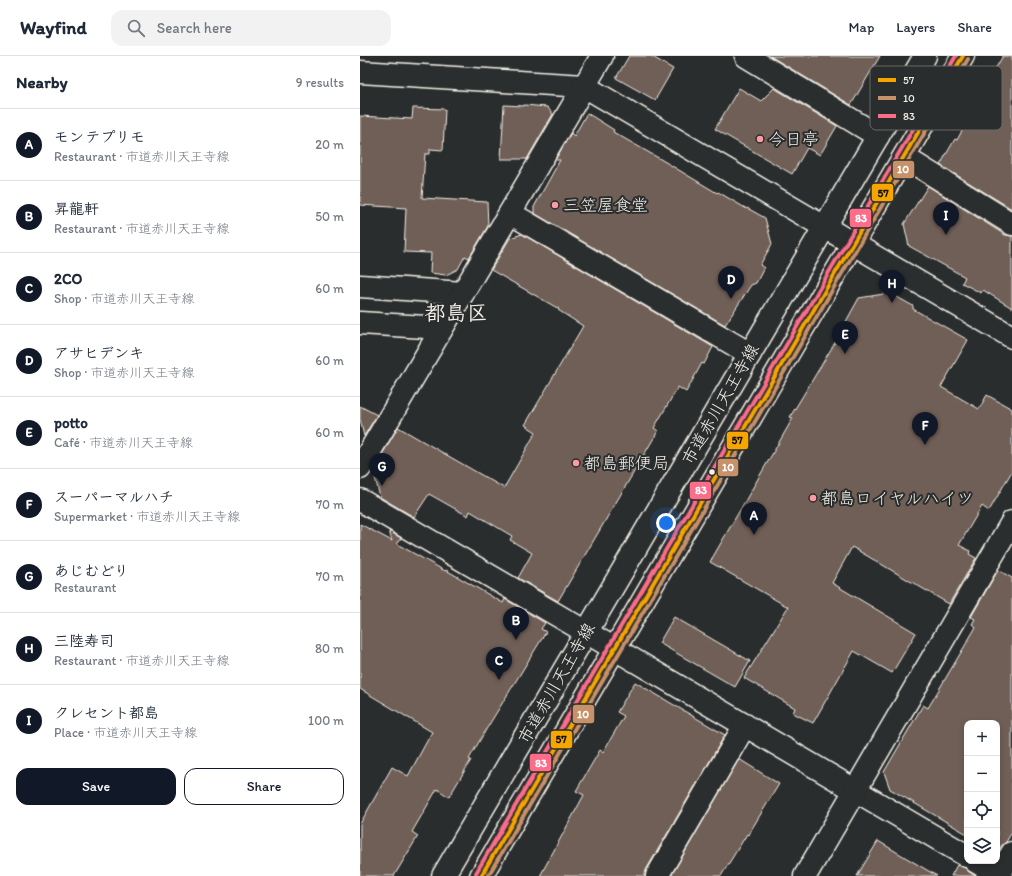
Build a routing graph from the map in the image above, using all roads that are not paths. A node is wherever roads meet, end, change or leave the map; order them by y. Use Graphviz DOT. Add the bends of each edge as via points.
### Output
graph roads {
  1 [pos="602,56"];
  2 [pos="746,56"];
  3 [pos="925,56"];
  4 [pos="963,56"];
  5 [pos="919,66"];
  6 [pos="957,66"];
  7 [pos="360,72"];
  8 [pos="584,86"];
  9 [pos="882,130"];
  10 [pos="920,130"];
  11 [pos="878,136"];
  12 [pos="904,157"];
  13 [pos="510,213"];
  14 [pos="1012,224"];
  15 [pos="824,227"];
  16 [pos="853,244"];
  17 [pos="360,286"];
  18 [pos="463,293"];
  19 [pos="360,323"];
  20 [pos="442,328"];
  21 [pos="1012,337"];
  22 [pos="750,354"];
  23 [pos="360,468"];
  24 [pos="360,500"];
  25 [pos="1012,522"];
  26 [pos="586,632"];
  27 [pos="614,649"];
  28 [pos="744,725"];
  29 [pos="855,790"];
  30 [pos="1012,853"];
  31 [pos="964,854"];
  32 [pos="980,864"];
  33 [pos="443,876"];
  34 [pos="481,876"];
  35 [pos="657,876"];
  36 [pos="805,876"];
  37 [pos="1000,876"];
  1 -- 8 [label="street"];
  2 -- 11 [label="street"];
  3 -- 5 [label="street, 市道赤川天王寺線"];
  4 -- 6 [label="street, 市道赤川天王寺線"];
  7 -- 8 [label="street"];
  8 -- 13 [label="street"];
  8 -- 15 [label="street"];
  9 -- 11 [label="street, 市道赤川天王寺線"];
  10 -- 12 [label="street, 市道赤川天王寺線"];
  11 -- 15 [label="street, 市道赤川天王寺線"];
  12 -- 14 [label="street"];
  12 -- 16 [label="street, 市道赤川天王寺線"];
  13 -- 18 [label="street"];
  13 -- 22 [label="street"];
  15 -- 16 [label="street"];
  15 -- 22 [label="street, 市道赤川天王寺線"];
  16 -- 21 [label="street"];
  16 -- 27 [label="street, 市道赤川天王寺線"];
  17 -- 18 [label="street"];
  18 -- 20 [label="street"];
  19 -- 20 [label="street"];
  20 -- 23 [label="street"];
  22 -- 26 [label="street, 市道赤川天王寺線"];
  24 -- 26 [label="street"];
  25 -- 29 [label="street"];
  26 -- 27 [label="street"];
  26 -- 33 [label="street, 市道赤川天王寺線"];
  27 -- 28 [label="street"];
  27 -- 34 [label="street, 市道赤川天王寺線"];
  28 -- 29 [label="street"];
  28 -- 35 [label="street"];
  29 -- 31 [label="street"];
  29 -- 36 [label="street"];
  30 -- 37 [label="street"];
  32 -- 37 [label="street"];
}
